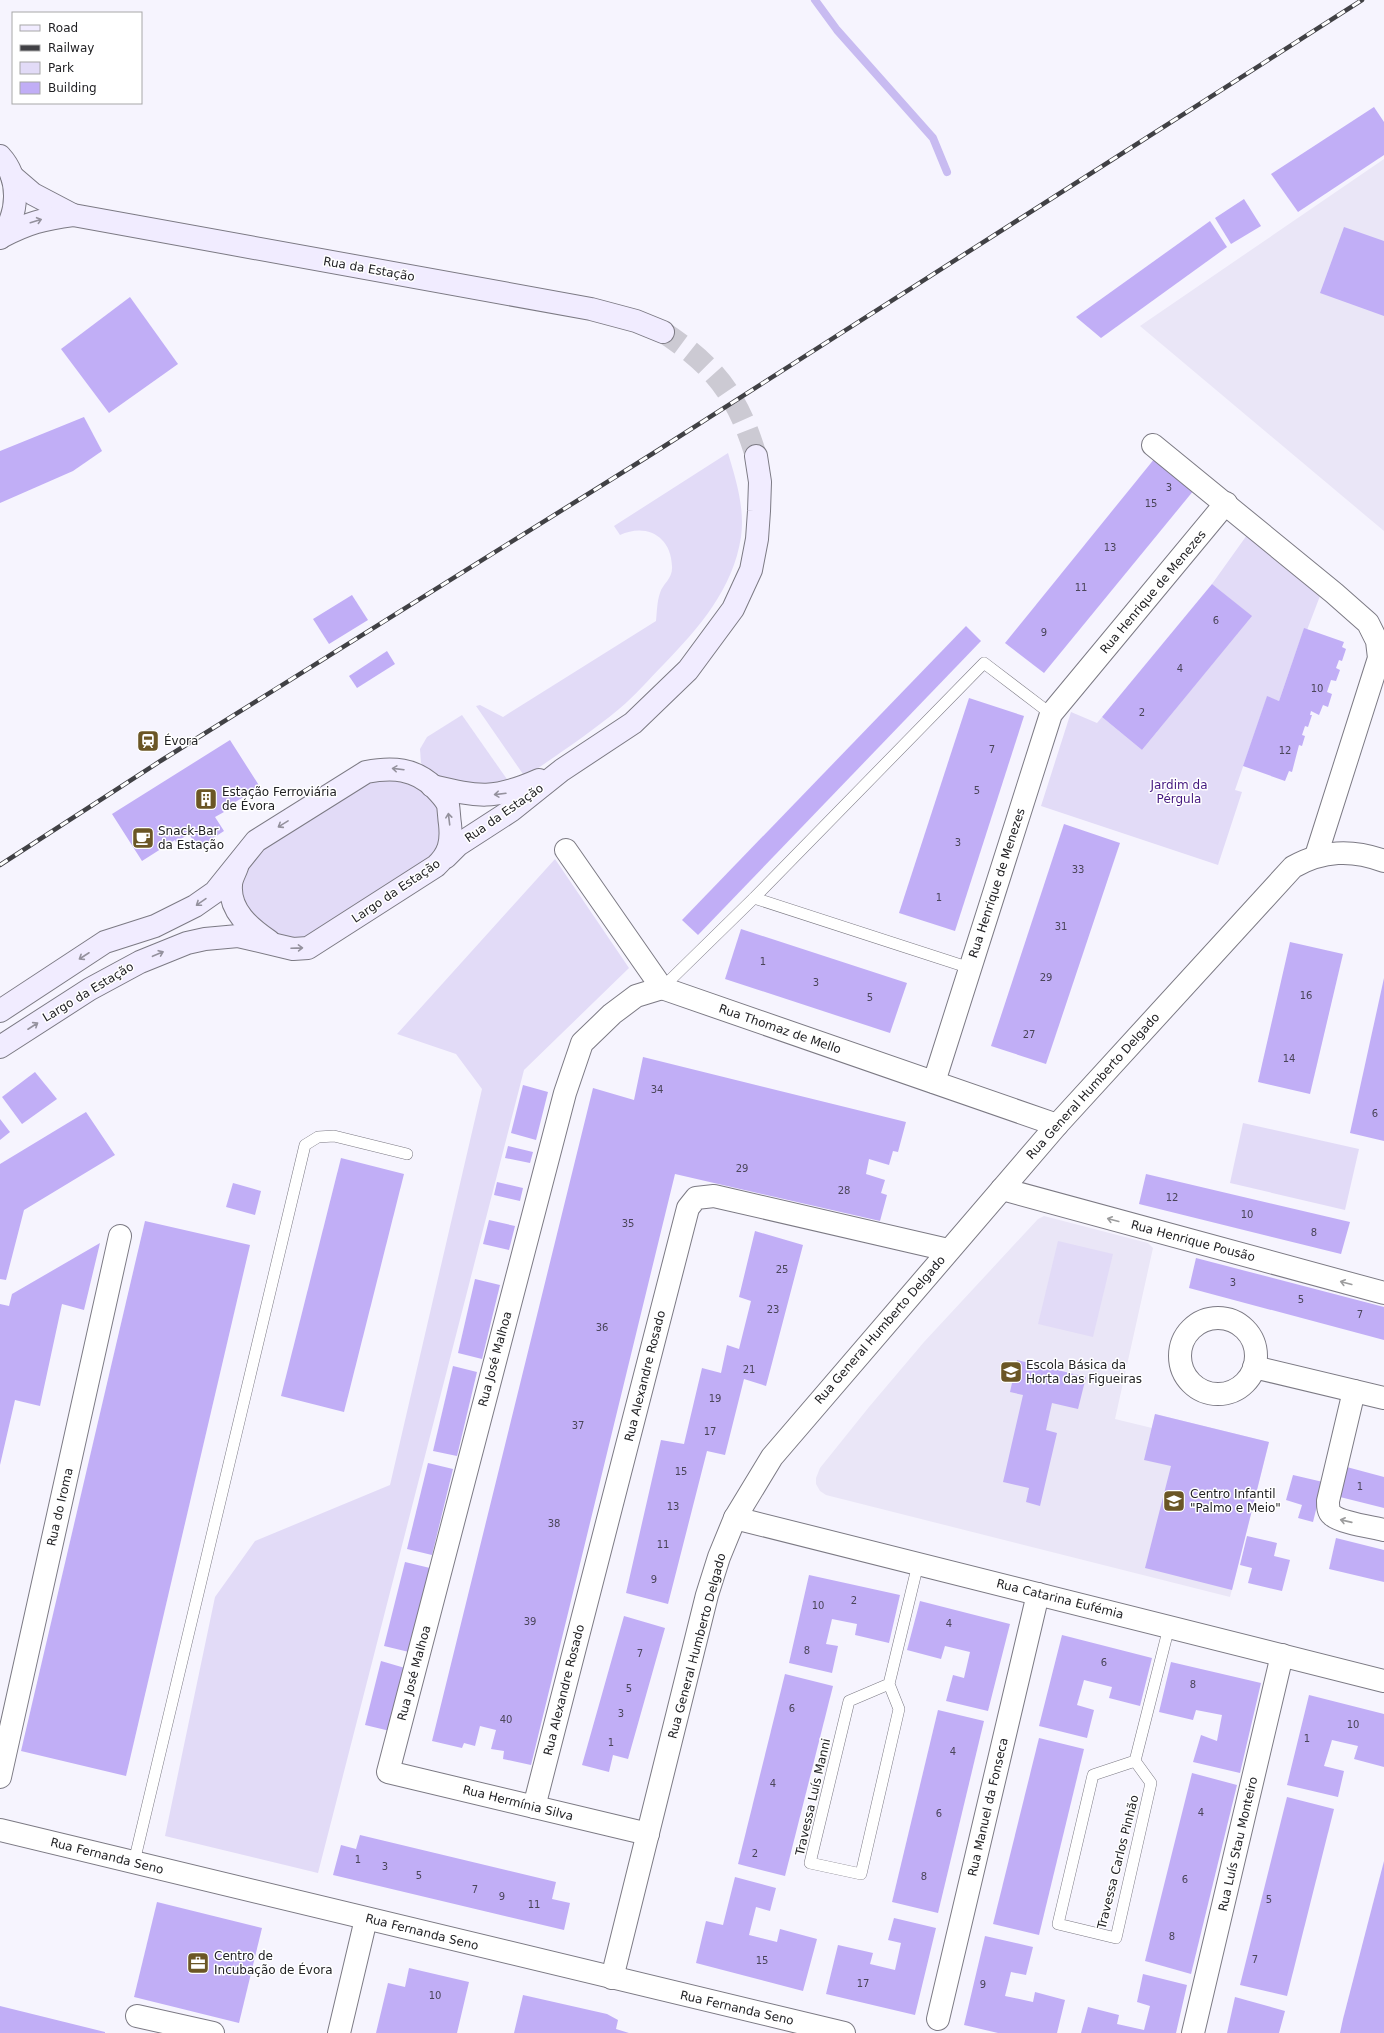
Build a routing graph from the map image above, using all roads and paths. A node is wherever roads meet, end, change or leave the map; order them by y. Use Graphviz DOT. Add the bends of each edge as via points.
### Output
graph roads {
  1 [pos="0,156"];
  2 [pos="12,176"];
  3 [pos="73,215"];
  4 [pos="1,237"];
  5 [pos="663,332"];
  6 [pos="1153,445"];
  7 [pos="756,456"];
  8 [pos="1226,503"];
  9 [pos="1051,714"];
  10 [pos="562,770"];
  11 [pos="432,786"];
  12 [pos="566,850"];
  13 [pos="245,852"];
  14 [pos="1316,856"];
  15 [pos="446,857"];
  16 [pos="1384,861"];
  17 [pos="754,898"];
  18 [pos="275,945"];
  19 [pos="970,968"];
  20 [pos="662,988"];
  21 [pos="0,1011"];
  22 [pos="0,1047"];
  23 [pos="934,1082"];
  24 [pos="1057,1125"];
  25 [pos="406,1154"];
  26 [pos="1002,1189"];
  27 [pos="120,1236"];
  28 [pos="948,1250"];
  29 [pos="1384,1293"];
  30 [pos="1254,1367"];
  31 [pos="1354,1391"];
  32 [pos="1384,1398"];
  33 [pos="735,1518"];
  34 [pos="1384,1530"];
  35 [pos="918,1564"];
  36 [pos="1038,1594"];
  37 [pos="1169,1627"];
  38 [pos="1282,1655"];
  39 [pos="1384,1681"];
  40 [pos="889,1684"];
  41 [pos="1134,1761"];
  42 [pos="388,1772"];
  43 [pos="0,1777"];
  44 [pos="534,1807"];
  45 [pos="0,1830"];
  46 [pos="648,1834"];
  47 [pos="134,1862"];
  48 [pos="366,1919"];
  49 [pos="612,1978"];
  50 [pos="136,2016"];
  51 [pos="938,2019"];
  52 [pos="213,2033"];
  53 [pos="340,2033"];
  54 [pos="844,2033"];
  55 [pos="1193,2033"];
  1 -- 2 [label="street"];
  2 -- 3 [label="street, Rua da Estação" via="33,194"];
  2 -- 4 [label="street" via="15,207"];
  4 -- 3 [label="street, Rua da Estação, one-way" via="38,220"];
  3 -- 5 [label="street, Rua da Estação" via="591,309 636,321"];
  6 -- 8 [label="street"];
  7 -- 10 [label="street, Rua da Estação" via="760,482 757,538 751,570 733,609 688,670 633,723"];
  8 -- 9 [label="street, Rua Henrique de Menezes"];
  8 -- 14 [label="street" via="1368,623 1377,641 1379,658"];
  9 -- 17 [label="lane" via="984,663"];
  9 -- 19 [label="street, Rua Henrique de Menezes"];
  10 -- 11 [label="street, Rua da Estação, one-way" via="507,793 494,795 475,795"];
  10 -- 15 [label="street, Rua da Estação" via="512,810 458,845"];
  11 -- 13 [label="street, Largo da Estação, one-way" via="419,776 402,769 384,768 366,772 256,841"];
  15 -- 11 [label="street, Largo da Estação, one-way" via="450,828 448,807 445,798"];
  12 -- 20 [label="street"];
  13 -- 18 [label="street, Largo da Estação" via="231,884 232,899 243,919"];
  13 -- 21 [label="street, Largo da Estação, one-way" via="215,892 195,906 155,926 105,942"];
  14 -- 16 [label="street, Rua General Humberto Delgado" via="1340,852 1365,854"];
  14 -- 24 [label="street, Rua General Humberto Delgado" via="1293,867"];
  18 -- 15 [label="street, Largo da Estação, one-way" via="293,949 308,948 436,866"];
  17 -- 19 [label="lane"];
  17 -- 20 [label="lane"];
  22 -- 18 [label="street, Largo da Estação, one-way" via="90,990 140,962 175,947 205,938 238,936"];
  19 -- 23 [label="street, Rua Henrique de Menezes"];
  20 -- 23 [label="street, Rua Thomaz de Mello"];
  20 -- 42 [label="street, Rua José Malhoa" via="636,996 612,1014 582,1043 561,1107"];
  23 -- 24 [label="street, Rua Thomaz de Mello"];
  24 -- 26 [label="street, Rua General Humberto Delgado"];
  25 -- 47 [label="lane" via="334,1136 318,1137 305,1145"];
  26 -- 28 [label="street, Rua General Humberto Delgado"];
  29 -- 26 [label="street, Rua Henrique Pousão, one-way"];
  27 -- 43 [label="street, Rua do Iroma"];
  28 -- 33 [label="street, Rua General Humberto Delgado" via="772,1457"];
  28 -- 44 [label="street, Rua Alexandre Rosado" via="714,1196 696,1198 688,1208"];
  30 -- 31 [label="street"];
  31 -- 32 [label="street"];
  34 -- 31 [label="street, one-way" via="1339,1519 1328,1509"];
  33 -- 35 [label="street, Rua Catarina Eufémia"];
  33 -- 46 [label="street, Rua General Humberto Delgado" via="719,1557 708,1595"];
  35 -- 36 [label="street, Rua Catarina Eufémia"];
  35 -- 40 [label="lane"];
  36 -- 37 [label="street, Rua Catarina Eufémia"];
  36 -- 51 [label="street, Rua Manuel da Fonseca"];
  37 -- 38 [label="street, Rua Catarina Eufémia"];
  37 -- 41 [label="lane"];
  38 -- 39 [label="street, Rua Catarina Eufémia"];
  38 -- 55 [label="street, Rua Luís Stau Monteiro"];
  40 -- 40 [label="lane, Travessa Luís Manni" via="849,1701 810,1863 861,1874 899,1709"];
  41 -- 41 [label="lane, Travessa Carlos Pinhão" via="1093,1774 1058,1924 1116,1938 1151,1783"];
  42 -- 44 [label="street, Rua Hermínia Silva"];
  44 -- 46 [label="street, Rua Hermínia Silva"];
  45 -- 47 [label="street, Rua Fernanda Seno"];
  46 -- 49 [label="street, Rua General Humberto Delgado"];
  47 -- 48 [label="street, Rua Fernanda Seno"];
  48 -- 49 [label="street, Rua Fernanda Seno"];
  48 -- 53 [label="street"];
  49 -- 54 [label="street, Rua Fernanda Seno"];
  50 -- 52 [label="street"];
}
